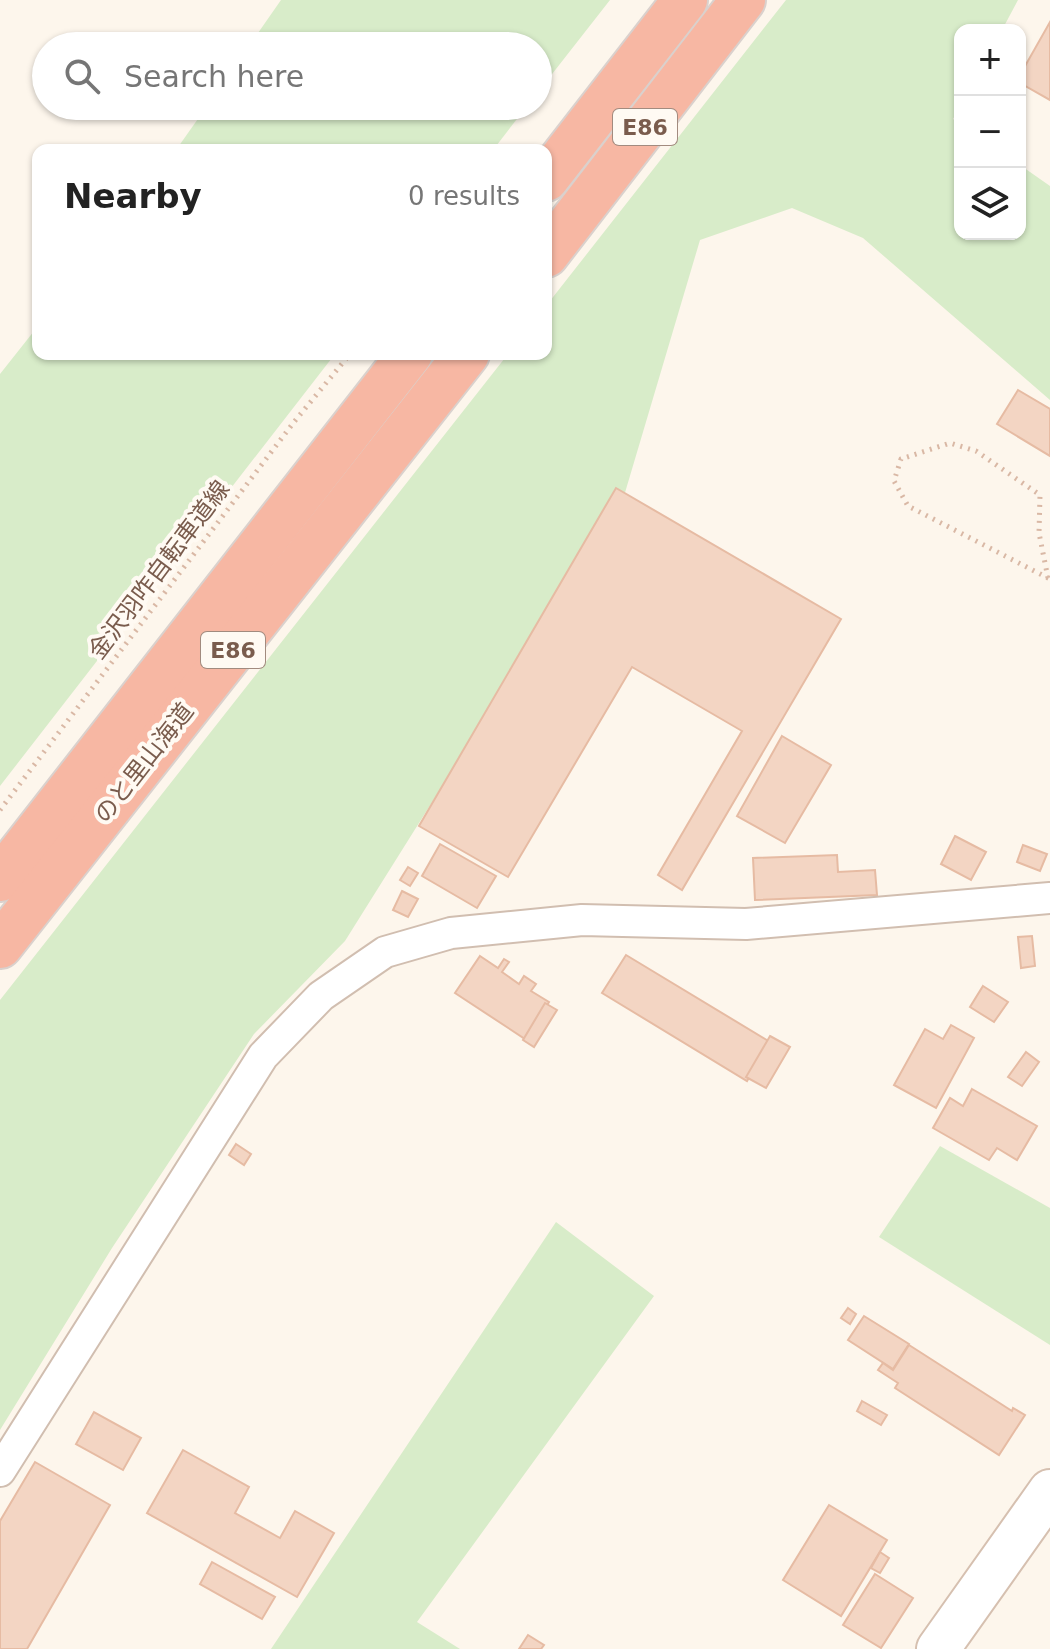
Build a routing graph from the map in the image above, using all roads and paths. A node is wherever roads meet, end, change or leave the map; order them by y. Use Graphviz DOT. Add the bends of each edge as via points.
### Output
graph roads {
  1 [pos="685,0"];
  2 [pos="743,0"];
  3 [pos="552,171"];
  4 [pos="552,247"];
  5 [pos="345,360"];
  6 [pos="405,360"];
  7 [pos="462,360"];
  8 [pos="1049,579"];
  9 [pos="0,810"];
  10 [pos="0,879"];
  11 [pos="1050,898"];
  12 [pos="0,946"];
  13 [pos="0,1471"];
  14 [pos="1050,1491"];
  15 [pos="938,1649"];
  1 -- 3 [label="highway, E86"];
  2 -- 4 [label="highway, E86"];
  5 -- 9 [label="path, 金沢羽咋自転車道線"];
  6 -- 10 [label="highway, のと里山海道 / E86"];
  7 -- 12 [label="highway, のと里山海道 / E86"];
  8 -- 8 [label="path" via="1039,533 1040,495 976,451 950,443 901,459 894,481 908,506"];
  11 -- 13 [label="street" via="746,924 582,920 451,933 385,952 321,996 263,1056"];
  14 -- 15 [label="main road"];
}
